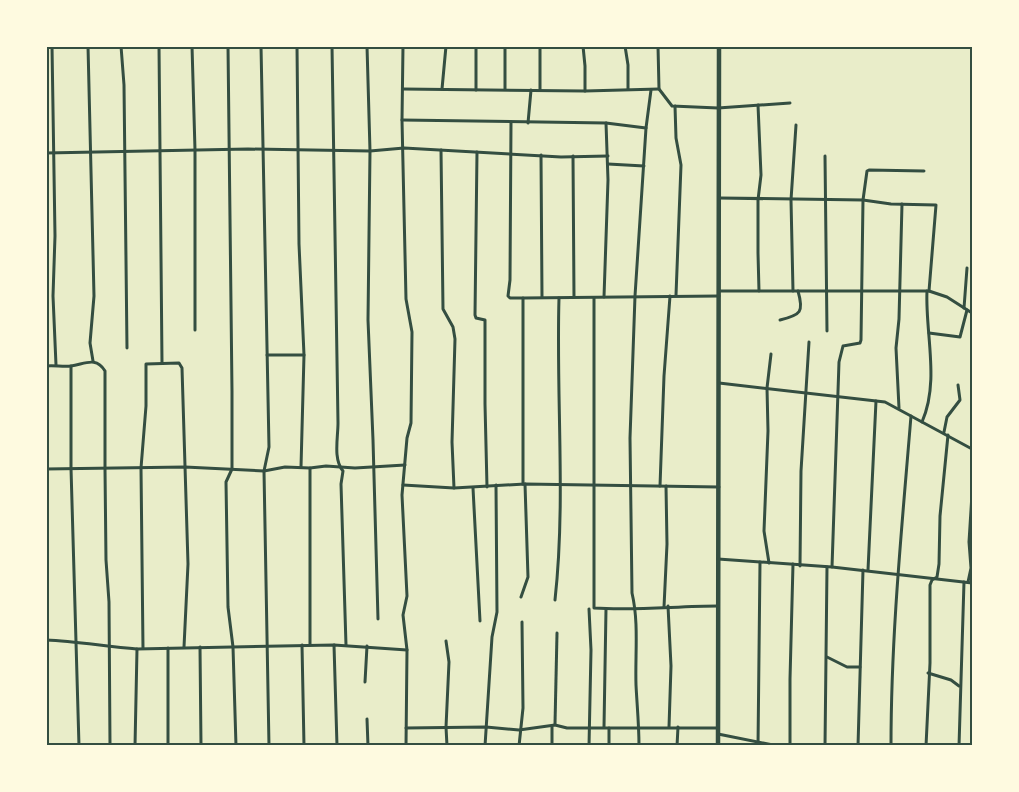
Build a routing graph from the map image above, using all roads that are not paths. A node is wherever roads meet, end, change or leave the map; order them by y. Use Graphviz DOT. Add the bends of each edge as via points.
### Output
graph roads {
  1 [pos="52,46"];
  2 [pos="88,46"];
  3 [pos="121,46"];
  4 [pos="159,46"];
  5 [pos="192,46"];
  6 [pos="228,46"];
  7 [pos="261,46"];
  8 [pos="297,46"];
  9 [pos="332,46"];
  10 [pos="367,46"];
  11 [pos="403,46"];
  12 [pos="446,46"];
  13 [pos="476,46"];
  14 [pos="505,46"];
  15 [pos="540,46"];
  16 [pos="583,46"];
  17 [pos="625,46"];
  18 [pos="658,46"];
  19 [pos="719,46"];
  20 [pos="403,89"];
  21 [pos="442,89"];
  22 [pos="505,89"];
  23 [pos="659,89"];
  24 [pos="476,90"];
  25 [pos="531,90"];
  26 [pos="540,90"];
  27 [pos="628,90"];
  28 [pos="651,90"];
  29 [pos="585,91"];
  30 [pos="790,103"];
  31 [pos="758,105"];
  32 [pos="675,106"];
  33 [pos="718,108"];
  34 [pos="402,120"];
  35 [pos="511,122"];
  36 [pos="528,123"];
  37 [pos="606,123"];
  38 [pos="796,125"];
  39 [pos="646,128"];
  40 [pos="404,148"];
  41 [pos="263,149"];
  42 [pos="298,149"];
  43 [pos="195,150"];
  44 [pos="229,150"];
  45 [pos="334,150"];
  46 [pos="441,150"];
  47 [pos="124,151"];
  48 [pos="370,151"];
  49 [pos="160,152"];
  50 [pos="477,152"];
  51 [pos="46,153"];
  52 [pos="55,153"];
  53 [pos="89,153"];
  54 [pos="510,154"];
  55 [pos="541,155"];
  56 [pos="573,156"];
  57 [pos="608,156"];
  58 [pos="825,156"];
  59 [pos="608,164"];
  60 [pos="644,166"];
  61 [pos="924,171"];
  62 [pos="719,198"];
  63 [pos="758,200"];
  64 [pos="791,200"];
  65 [pos="826,200"];
  66 [pos="863,200"];
  67 [pos="902,204"];
  68 [pos="967,268"];
  69 [pos="759,291"];
  70 [pos="793,291"];
  71 [pos="798,291"];
  72 [pos="828,291"];
  73 [pos="862,291"];
  74 [pos="898,291"];
  75 [pos="928,291"];
  76 [pos="718,293"];
  77 [pos="635,296"];
  78 [pos="670,296"];
  79 [pos="676,296"];
  80 [pos="574,297"];
  81 [pos="604,297"];
  82 [pos="523,298"];
  83 [pos="542,298"];
  84 [pos="559,298"];
  85 [pos="594,298"];
  86 [pos="966,309"];
  87 [pos="972,313"];
  88 [pos="780,320"];
  89 [pos="195,330"];
  90 [pos="827,331"];
  91 [pos="929,333"];
  92 [pos="809,342"];
  93 [pos="127,348"];
  94 [pos="771,354"];
  95 [pos="267,355"];
  96 [pos="304,355"];
  97 [pos="93,361"];
  98 [pos="162,363"];
  99 [pos="56,365"];
  100 [pos="46,366"];
  101 [pos="71,366"];
  102 [pos="718,383"];
  103 [pos="958,385"];
  104 [pos="767,388"];
  105 [pos="805,394"];
  106 [pos="838,398"];
  107 [pos="876,401"];
  108 [pos="899,408"];
  109 [pos="911,416"];
  110 [pos="922,422"];
  111 [pos="946,434"];
  112 [pos="972,449"];
  113 [pos="405,465"];
  114 [pos="185,467"];
  115 [pos="301,467"];
  116 [pos="340,467"];
  117 [pos="71,468"];
  118 [pos="141,468"];
  119 [pos="310,468"];
  120 [pos="373,468"];
  121 [pos="46,469"];
  122 [pos="105,469"];
  123 [pos="232,469"];
  124 [pos="264,471"];
  125 [pos="403,484"];
  126 [pos="524,484"];
  127 [pos="561,484"];
  128 [pos="496,485"];
  129 [pos="592,486"];
  130 [pos="660,486"];
  131 [pos="666,486"];
  132 [pos="487,487"];
  133 [pos="632,487"];
  134 [pos="719,487"];
  135 [pos="454,488"];
  136 [pos="473,488"];
  137 [pos="972,494"];
  138 [pos="718,559"];
  139 [pos="760,562"];
  140 [pos="769,563"];
  141 [pos="793,564"];
  142 [pos="800,566"];
  143 [pos="827,567"];
  144 [pos="832,567"];
  145 [pos="866,571"];
  146 [pos="898,574"];
  147 [pos="933,578"];
  148 [pos="968,582"];
  149 [pos="521,597"];
  150 [pos="555,600"];
  151 [pos="718,606"];
  152 [pos="666,607"];
  153 [pos="589,609"];
  154 [pos="606,609"];
  155 [pos="635,609"];
  156 [pos="378,619"];
  157 [pos="480,621"];
  158 [pos="522,622"];
  159 [pos="557,633"];
  160 [pos="46,640"];
  161 [pos="76,641"];
  162 [pos="446,641"];
  163 [pos="302,645"];
  164 [pos="310,645"];
  165 [pos="334,645"];
  166 [pos="346,645"];
  167 [pos="268,646"];
  168 [pos="366,646"];
  169 [pos="110,647"];
  170 [pos="184,647"];
  171 [pos="200,647"];
  172 [pos="233,647"];
  173 [pos="143,648"];
  174 [pos="168,648"];
  175 [pos="137,649"];
  176 [pos="407,650"];
  177 [pos="827,657"];
  178 [pos="860,667"];
  179 [pos="928,673"];
  180 [pos="365,682"];
  181 [pos="959,686"];
  182 [pos="368,719"];
  183 [pos="554,725"];
  184 [pos="46,726"];
  185 [pos="446,727"];
  186 [pos="486,727"];
  187 [pos="590,727"];
  188 [pos="669,727"];
  189 [pos="678,727"];
  190 [pos="406,728"];
  191 [pos="604,728"];
  192 [pos="609,728"];
  193 [pos="639,728"];
  194 [pos="519,730"];
  195 [pos="718,731"];
  196 [pos="758,743"];
  197 [pos="47,746"];
  198 [pos="79,746"];
  199 [pos="111,746"];
  200 [pos="135,746"];
  201 [pos="168,746"];
  202 [pos="201,746"];
  203 [pos="236,746"];
  204 [pos="269,746"];
  205 [pos="304,746"];
  206 [pos="337,746"];
  207 [pos="368,746"];
  208 [pos="406,746"];
  209 [pos="447,746"];
  210 [pos="485,746"];
  211 [pos="519,746"];
  212 [pos="552,746"];
  213 [pos="589,746"];
  214 [pos="609,746"];
  215 [pos="639,746"];
  216 [pos="677,746"];
  217 [pos="718,746"];
  218 [pos="778,746"];
  219 [pos="790,746"];
  220 [pos="825,746"];
  221 [pos="858,746"];
  222 [pos="891,746"];
  223 [pos="926,746"];
  224 [pos="959,746"];
  1 -- 52 [label="street"];
  2 -- 53 [label="street"];
  3 -- 47 [label="street"];
  4 -- 49 [label="street"];
  5 -- 43 [label="street"];
  6 -- 44 [label="street"];
  7 -- 41 [label="street"];
  8 -- 42 [label="street"];
  9 -- 45 [label="street"];
  10 -- 48 [label="street"];
  11 -- 20 [label="street"];
  12 -- 21 [label="street"];
  13 -- 24 [label="street"];
  14 -- 22 [label="street"];
  15 -- 26 [label="street"];
  16 -- 29 [label="street"];
  17 -- 27 [label="street"];
  18 -- 23 [label="street"];
  19 -- 33 [label="highway"];
  20 -- 21 [label="street"];
  20 -- 34 [label="street"];
  21 -- 24 [label="street"];
  22 -- 24 [label="street"];
  22 -- 25 [label="street"];
  23 -- 28 [label="street"];
  23 -- 32 [label="street"];
  25 -- 26 [label="street"];
  25 -- 36 [label="street"];
  26 -- 29 [label="street"];
  27 -- 28 [label="street"];
  27 -- 29 [label="street"];
  28 -- 39 [label="street"];
  30 -- 31 [label="street"];
  31 -- 33 [label="street"];
  31 -- 63 [label="street"];
  32 -- 33 [label="street"];
  32 -- 79 [label="street" via="681,165"];
  33 -- 62 [label="highway"];
  34 -- 35 [label="street"];
  34 -- 40 [label="street"];
  35 -- 36 [label="street"];
  35 -- 54 [label="street"];
  36 -- 37 [label="street"];
  37 -- 39 [label="street"];
  37 -- 57 [label="street"];
  38 -- 64 [label="street"];
  39 -- 60 [label="street"];
  40 -- 46 [label="street"];
  40 -- 48 [label="street"];
  40 -- 113 [label="street" via="406,299 412,332 411,418"];
  41 -- 42 [label="street"];
  41 -- 44 [label="street"];
  41 -- 95 [label="street"];
  42 -- 45 [label="street"];
  42 -- 96 [label="street"];
  43 -- 44 [label="street"];
  43 -- 49 [label="street"];
  43 -- 89 [label="street"];
  44 -- 123 [label="street"];
  45 -- 48 [label="street"];
  45 -- 116 [label="street"];
  46 -- 50 [label="street"];
  46 -- 135 [label="street" via="443,309 455,339"];
  47 -- 49 [label="street"];
  47 -- 53 [label="street"];
  47 -- 93 [label="street"];
  48 -- 120 [label="street" via="368,320"];
  49 -- 98 [label="street"];
  50 -- 54 [label="street"];
  50 -- 132 [label="street" via="475,315 485,320"];
  51 -- 52 [label="street"];
  52 -- 53 [label="street"];
  52 -- 99 [label="street"];
  53 -- 97 [label="street"];
  54 -- 55 [label="street"];
  54 -- 82 [label="street" via="508,296"];
  55 -- 56 [label="street"];
  55 -- 83 [label="street"];
  56 -- 57 [label="street"];
  56 -- 80 [label="street"];
  57 -- 59 [label="street"];
  58 -- 65 [label="street"];
  59 -- 60 [label="street"];
  59 -- 81 [label="street"];
  60 -- 77 [label="street"];
  61 -- 66 [label="street" via="868,170"];
  62 -- 63 [label="street"];
  62 -- 76 [label="highway"];
  63 -- 64 [label="street"];
  63 -- 69 [label="street"];
  64 -- 65 [label="street"];
  64 -- 70 [label="street"];
  65 -- 66 [label="street"];
  65 -- 72 [label="street"];
  66 -- 67 [label="street"];
  66 -- 73 [label="street"];
  67 -- 74 [label="street"];
  67 -- 75 [label="street" via="937,207"];
  68 -- 86 [label="street"];
  69 -- 70 [label="street"];
  69 -- 76 [label="street"];
  70 -- 71 [label="street"];
  71 -- 72 [label="street"];
  71 -- 88 [label="street" via="800,311"];
  72 -- 73 [label="street"];
  72 -- 90 [label="street"];
  73 -- 74 [label="street"];
  73 -- 106 [label="street" via="861,340 841,349"];
  74 -- 75 [label="street"];
  74 -- 108 [label="street"];
  75 -- 86 [label="street"];
  75 -- 91 [label="street"];
  76 -- 79 [label="street"];
  76 -- 102 [label="highway"];
  77 -- 78 [label="street"];
  77 -- 81 [label="street"];
  77 -- 133 [label="street"];
  78 -- 79 [label="street"];
  78 -- 130 [label="street"];
  80 -- 84 [label="street"];
  80 -- 85 [label="street"];
  81 -- 85 [label="street"];
  82 -- 83 [label="street"];
  82 -- 126 [label="street"];
  83 -- 84 [label="street"];
  84 -- 127 [label="street"];
  85 -- 129 [label="street"];
  86 -- 87 [label="street"];
  86 -- 91 [label="street" via="960,337"];
  91 -- 110 [label="street" via="930,392"];
  92 -- 105 [label="street"];
  94 -- 104 [label="street"];
  95 -- 96 [label="street"];
  95 -- 124 [label="street" via="269,447"];
  96 -- 115 [label="street"];
  97 -- 101 [label="street"];
  97 -- 122 [label="street" via="105,371"];
  98 -- 114 [label="street" via="182,365"];
  98 -- 118 [label="street" via="145,364"];
  99 -- 100 [label="street"];
  99 -- 101 [label="street"];
  101 -- 117 [label="street"];
  102 -- 104 [label="street"];
  102 -- 134 [label="highway"];
  103 -- 111 [label="street" via="960,400 947,417"];
  104 -- 105 [label="street"];
  104 -- 140 [label="street" via="764,531"];
  105 -- 106 [label="street"];
  105 -- 142 [label="street"];
  106 -- 107 [label="street"];
  106 -- 144 [label="street"];
  107 -- 108 [label="street"];
  107 -- 145 [label="street"];
  108 -- 109 [label="street"];
  109 -- 110 [label="street"];
  109 -- 146 [label="street"];
  110 -- 111 [label="street"];
  111 -- 112 [label="street"];
  111 -- 147 [label="street" via="939,564 938,575"];
  113 -- 120 [label="street"];
  113 -- 125 [label="street"];
  114 -- 118 [label="street"];
  114 -- 123 [label="street"];
  114 -- 170 [label="street" via="188,564"];
  115 -- 119 [label="street"];
  115 -- 124 [label="street"];
  116 -- 119 [label="street"];
  116 -- 120 [label="street"];
  116 -- 166 [label="street"];
  117 -- 121 [label="street"];
  117 -- 122 [label="street"];
  117 -- 161 [label="street"];
  118 -- 122 [label="street"];
  118 -- 173 [label="street"];
  119 -- 164 [label="street"];
  120 -- 156 [label="street"];
  122 -- 169 [label="street"];
  123 -- 124 [label="street"];
  123 -- 172 [label="street" via="226,482 228,607"];
  124 -- 167 [label="street"];
  125 -- 135 [label="street"];
  125 -- 176 [label="street" via="407,596 403,615"];
  126 -- 127 [label="street"];
  126 -- 128 [label="street"];
  126 -- 149 [label="street" via="528,577"];
  127 -- 129 [label="street"];
  127 -- 150 [label="street"];
  128 -- 132 [label="street"];
  128 -- 186 [label="street" via="497,612"];
  129 -- 133 [label="street"];
  129 -- 154 [label="street" via="594,608"];
  130 -- 131 [label="street"];
  130 -- 133 [label="street"];
  131 -- 134 [label="street"];
  131 -- 152 [label="street"];
  132 -- 136 [label="street"];
  133 -- 155 [label="street"];
  134 -- 138 [label="highway"];
  135 -- 136 [label="street"];
  136 -- 157 [label="street"];
  137 -- 148 [label="street"];
  138 -- 139 [label="street"];
  138 -- 151 [label="highway"];
  139 -- 140 [label="street"];
  139 -- 196 [label="street"];
  140 -- 141 [label="street"];
  141 -- 142 [label="street"];
  141 -- 219 [label="street"];
  142 -- 143 [label="street"];
  143 -- 144 [label="street"];
  143 -- 177 [label="street"];
  144 -- 145 [label="street"];
  145 -- 146 [label="street"];
  145 -- 178 [label="street"];
  146 -- 147 [label="street"];
  146 -- 222 [label="street"];
  147 -- 148 [label="street"];
  147 -- 179 [label="street"];
  148 -- 181 [label="street"];
  151 -- 152 [label="street"];
  151 -- 195 [label="highway"];
  152 -- 155 [label="street"];
  152 -- 188 [label="street" via="671,666"];
  153 -- 187 [label="street"];
  154 -- 155 [label="street"];
  154 -- 191 [label="street"];
  155 -- 193 [label="street"];
  158 -- 194 [label="street" via="523,708"];
  159 -- 183 [label="street"];
  160 -- 161 [label="street"];
  161 -- 169 [label="street"];
  161 -- 198 [label="street"];
  162 -- 185 [label="street"];
  163 -- 164 [label="street"];
  163 -- 167 [label="street"];
  163 -- 205 [label="street"];
  164 -- 165 [label="street"];
  165 -- 166 [label="street"];
  165 -- 206 [label="street"];
  166 -- 168 [label="street"];
  167 -- 172 [label="street"];
  167 -- 204 [label="street"];
  168 -- 176 [label="street"];
  168 -- 180 [label="street"];
  169 -- 175 [label="street"];
  169 -- 199 [label="street"];
  170 -- 171 [label="street"];
  170 -- 174 [label="street"];
  171 -- 172 [label="street"];
  171 -- 202 [label="street"];
  172 -- 203 [label="street"];
  173 -- 174 [label="street"];
  173 -- 175 [label="street"];
  174 -- 201 [label="street"];
  175 -- 200 [label="street"];
  176 -- 190 [label="street"];
  177 -- 178 [label="street" via="846,667"];
  177 -- 220 [label="street"];
  178 -- 221 [label="street"];
  179 -- 181 [label="street"];
  179 -- 223 [label="street"];
  181 -- 224 [label="street"];
  182 -- 207 [label="street"];
  183 -- 187 [label="street"];
  183 -- 194 [label="street"];
  183 -- 212 [label="street"];
  184 -- 197 [label="street"];
  185 -- 186 [label="street"];
  185 -- 190 [label="street"];
  185 -- 209 [label="street"];
  186 -- 194 [label="street"];
  186 -- 210 [label="street"];
  187 -- 191 [label="street"];
  187 -- 213 [label="street"];
  188 -- 189 [label="street"];
  188 -- 193 [label="street"];
  189 -- 195 [label="street"];
  189 -- 216 [label="street"];
  190 -- 208 [label="street"];
  191 -- 192 [label="street"];
  192 -- 193 [label="street"];
  192 -- 214 [label="street"];
  193 -- 215 [label="street"];
  194 -- 211 [label="street"];
  195 -- 196 [label="street"];
  195 -- 217 [label="highway"];
  196 -- 218 [label="street"];
}
